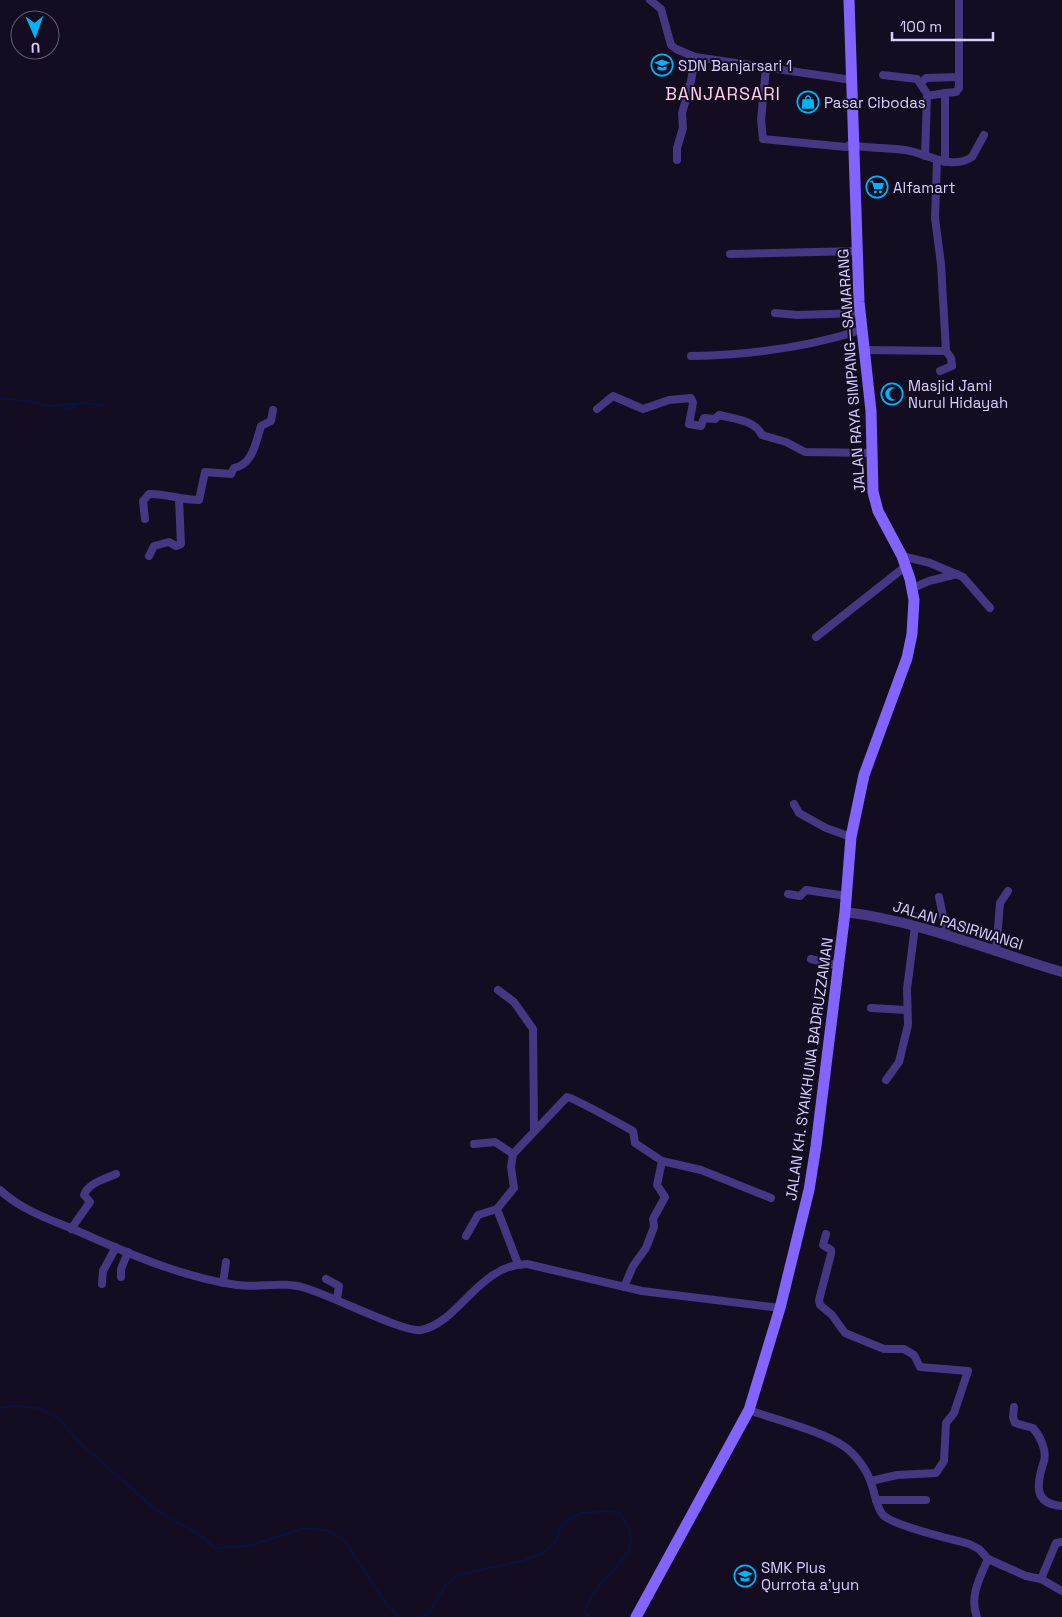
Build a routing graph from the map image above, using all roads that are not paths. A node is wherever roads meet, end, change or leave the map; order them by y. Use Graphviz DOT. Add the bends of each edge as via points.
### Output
graph roads {
  1 [pos="650,0"];
  2 [pos="849,0"];
  3 [pos="959,0"];
  4 [pos="695,57"];
  5 [pos="766,68"];
  6 [pos="883,75"];
  7 [pos="958,77"];
  8 [pos="852,80"];
  9 [pos="921,83"];
  10 [pos="945,93"];
  11 [pos="928,95"];
  12 [pos="984,135"];
  13 [pos="855,144"];
  14 [pos="925,156"];
  15 [pos="677,160"];
  16 [pos="941,161"];
  17 [pos="858,251"];
  18 [pos="730,254"];
  19 [pos="775,313"];
  20 [pos="860,313"];
  21 [pos="861,330"];
  22 [pos="864,350"];
  23 [pos="946,351"];
  24 [pos="691,356"];
  25 [pos="940,371"];
  26 [pos="597,409"];
  27 [pos="273,410"];
  28 [pos="872,453"];
  29 [pos="179,499"];
  30 [pos="145,519"];
  31 [pos="149,556"];
  32 [pos="904,561"];
  33 [pos="957,574"];
  34 [pos="913,588"];
  35 [pos="990,608"];
  36 [pos="816,637"];
  37 [pos="794,804"];
  38 [pos="851,837"];
  39 [pos="1008,892"];
  40 [pos="788,894"];
  41 [pos="847,896"];
  42 [pos="939,897"];
  43 [pos="845,912"];
  44 [pos="915,926"];
  45 [pos="947,936"];
  46 [pos="996,952"];
  47 [pos="811,959"];
  48 [pos="839,966"];
  49 [pos="1062,972"];
  50 [pos="498,990"];
  51 [pos="871,1008"];
  52 [pos="906,1010"];
  53 [pos="886,1080"];
  54 [pos="534,1130"];
  55 [pos="474,1144"];
  56 [pos="513,1154"];
  57 [pos="662,1161"];
  58 [pos="116,1174"];
  59 [pos="0,1190"];
  60 [pos="772,1198"];
  61 [pos="497,1209"];
  62 [pos="71,1229"];
  63 [pos="826,1234"];
  64 [pos="466,1236"];
  65 [pos="116,1247"];
  66 [pos="128,1252"];
  67 [pos="226,1262"];
  68 [pos="518,1264"];
  69 [pos="121,1277"];
  70 [pos="326,1279"];
  71 [pos="223,1283"];
  72 [pos="102,1284"];
  73 [pos="624,1287"];
  74 [pos="337,1299"];
  75 [pos="780,1308"];
  76 [pos="1014,1407"];
  77 [pos="749,1410"];
  78 [pos="871,1481"];
  79 [pos="876,1500"];
  80 [pos="926,1500"];
  81 [pos="1062,1506"];
  82 [pos="1062,1542"];
  83 [pos="988,1559"];
  84 [pos="1041,1579"];
  85 [pos="1062,1591"];
  86 [pos="637,1616"];
  87 [pos="977,1617"];
  1 -- 4 [label="street" via="661,9 671,45"];
  2 -- 8 [label="main road, JALAN RAYA SIMPANG—SAMARANG"];
  3 -- 7 [label="street"];
  4 -- 5 [label="street"];
  4 -- 15 [label="street" via="682,112 683,128"];
  5 -- 8 [label="street"];
  5 -- 13 [label="street" via="762,120 764,139 846,147"];
  6 -- 9 [label="street" via="916,79"];
  7 -- 9 [label="street" via="926,78"];
  7 -- 10 [label="street" via="958,90"];
  8 -- 13 [label="main road, JALAN RAYA SIMPANG—SAMARANG"];
  9 -- 11 [label="street"];
  10 -- 11 [label="street"];
  10 -- 16 [label="street"];
  11 -- 14 [label="street"];
  12 -- 16 [label="street" via="971,158"];
  13 -- 14 [label="street"];
  13 -- 17 [label="main road, JALAN RAYA SIMPANG—SAMARANG"];
  14 -- 16 [label="street"];
  16 -- 23 [label="street" via="935,214"];
  17 -- 18 [label="street"];
  17 -- 20 [label="main road, JALAN RAYA SIMPANG—SAMARANG"];
  19 -- 20 [label="street"];
  20 -- 21 [label="main road, JALAN RAYA SIMPANG—SAMARANG"];
  21 -- 22 [label="main road, JALAN RAYA SIMPANG—SAMARANG"];
  21 -- 24 [label="street" via="788,348"];
  22 -- 23 [label="street"];
  22 -- 28 [label="main road, JALAN RAYA SIMPANG—SAMARANG" via="872,411"];
  23 -- 25 [label="street" via="952,366"];
  26 -- 28 [label="street" via="613,396 642,408 691,398 689,424 701,426 704,418 714,419 719,415 751,423 762,435 805,452"];
  27 -- 29 [label="street" via="271,422 261,426 254,448 244,464 234,468 231,474 204,472 201,499"];
  28 -- 32 [label="main road, JALAN RAYA SIMPANG—SAMARANG" via="874,502"];
  29 -- 30 [label="street" via="161,493 150,494 144,501"];
  29 -- 31 [label="street" via="181,544 176,546 168,542 154,546"];
  32 -- 33 [label="street"];
  32 -- 34 [label="main road, JALAN RAYA SIMPANG—SAMARANG"];
  32 -- 36 [label="street"];
  33 -- 34 [label="street"];
  33 -- 35 [label="street"];
  34 -- 38 [label="main road, JALAN RAYA SIMPANG—SAMARANG" via="910,648 864,775"];
  37 -- 38 [label="street" via="799,814"];
  38 -- 41 [label="main road, JALAN RAYA SIMPANG—SAMARANG"];
  39 -- 46 [label="street" via="1000,903"];
  40 -- 41 [label="street" via="800,896 806,890"];
  41 -- 43 [label="main road, JALAN RAYA SIMPANG—SAMARANG"];
  42 -- 45 [label="street"];
  43 -- 44 [label="street, JALAN PASIRWANGI"];
  43 -- 48 [label="main road, JALAN KH. SYAIKHUNA BADRUZZAMAN"];
  44 -- 45 [label="street, JALAN PASIRWANGI"];
  44 -- 52 [label="street"];
  45 -- 46 [label="street, JALAN PASIRWANGI"];
  46 -- 49 [label="street, JALAN PASIRWANGI"];
  47 -- 48 [label="street"];
  48 -- 75 [label="main road, JALAN KH. SYAIKHUNA BADRUZZAMAN" via="809,1190"];
  50 -- 54 [label="street" via="514,1002 533,1029"];
  51 -- 52 [label="street"];
  52 -- 53 [label="street" via="908,1023 901,1058"];
  54 -- 56 [label="street"];
  54 -- 57 [label="street" via="564,1098 572,1097 633,1131 635,1143"];
  55 -- 56 [label="street" via="495,1142"];
  56 -- 61 [label="street" via="514,1188"];
  57 -- 60 [label="street" via="701,1170"];
  57 -- 73 [label="street" via="657,1185 665,1197 653,1220 654,1227 646,1248"];
  58 -- 62 [label="street" via="85,1192 90,1202"];
  59 -- 62 [label="street" via="19,1204"];
  61 -- 64 [label="street" via="478,1215"];
  61 -- 68 [label="street"];
  62 -- 65 [label="street"];
  63 -- 78 [label="street" via="823,1245 831,1250 831,1254 819,1300 842,1330 884,1349 904,1349 914,1355 920,1367 968,1370 954,1413 946,1423 944,1461 936,1473 897,1475"];
  65 -- 66 [label="street"];
  65 -- 72 [label="street" via="103,1271"];
  66 -- 69 [label="street"];
  66 -- 71 [label="street"];
  67 -- 71 [label="street"];
  68 -- 73 [label="street"];
  68 -- 74 [label="street" via="479,1285 433,1327 420,1330 405,1328"];
  70 -- 74 [label="street" via="339,1286"];
  71 -- 74 [label="street" via="298,1286"];
  73 -- 75 [label="street" via="684,1298"];
  75 -- 77 [label="main road, JALAN KH. SYAIKHUNA BADRUZZAMAN"];
  76 -- 81 [label="street" via="1015,1423 1033,1428 1042,1443 1044,1459 1038,1479 1040,1494 1045,1500"];
  77 -- 78 [label="street" via="844,1446 855,1456"];
  77 -- 86 [label="main road, JALAN KH. SYAIKHUNA BADRUZZAMAN"];
  78 -- 79 [label="street"];
  79 -- 80 [label="street"];
  79 -- 83 [label="street" via="883,1515 893,1522 969,1544"];
  82 -- 84 [label="street" via="1056,1543"];
  83 -- 84 [label="street"];
  83 -- 87 [label="street" via="974,1597"];
  84 -- 85 [label="street"];
}
